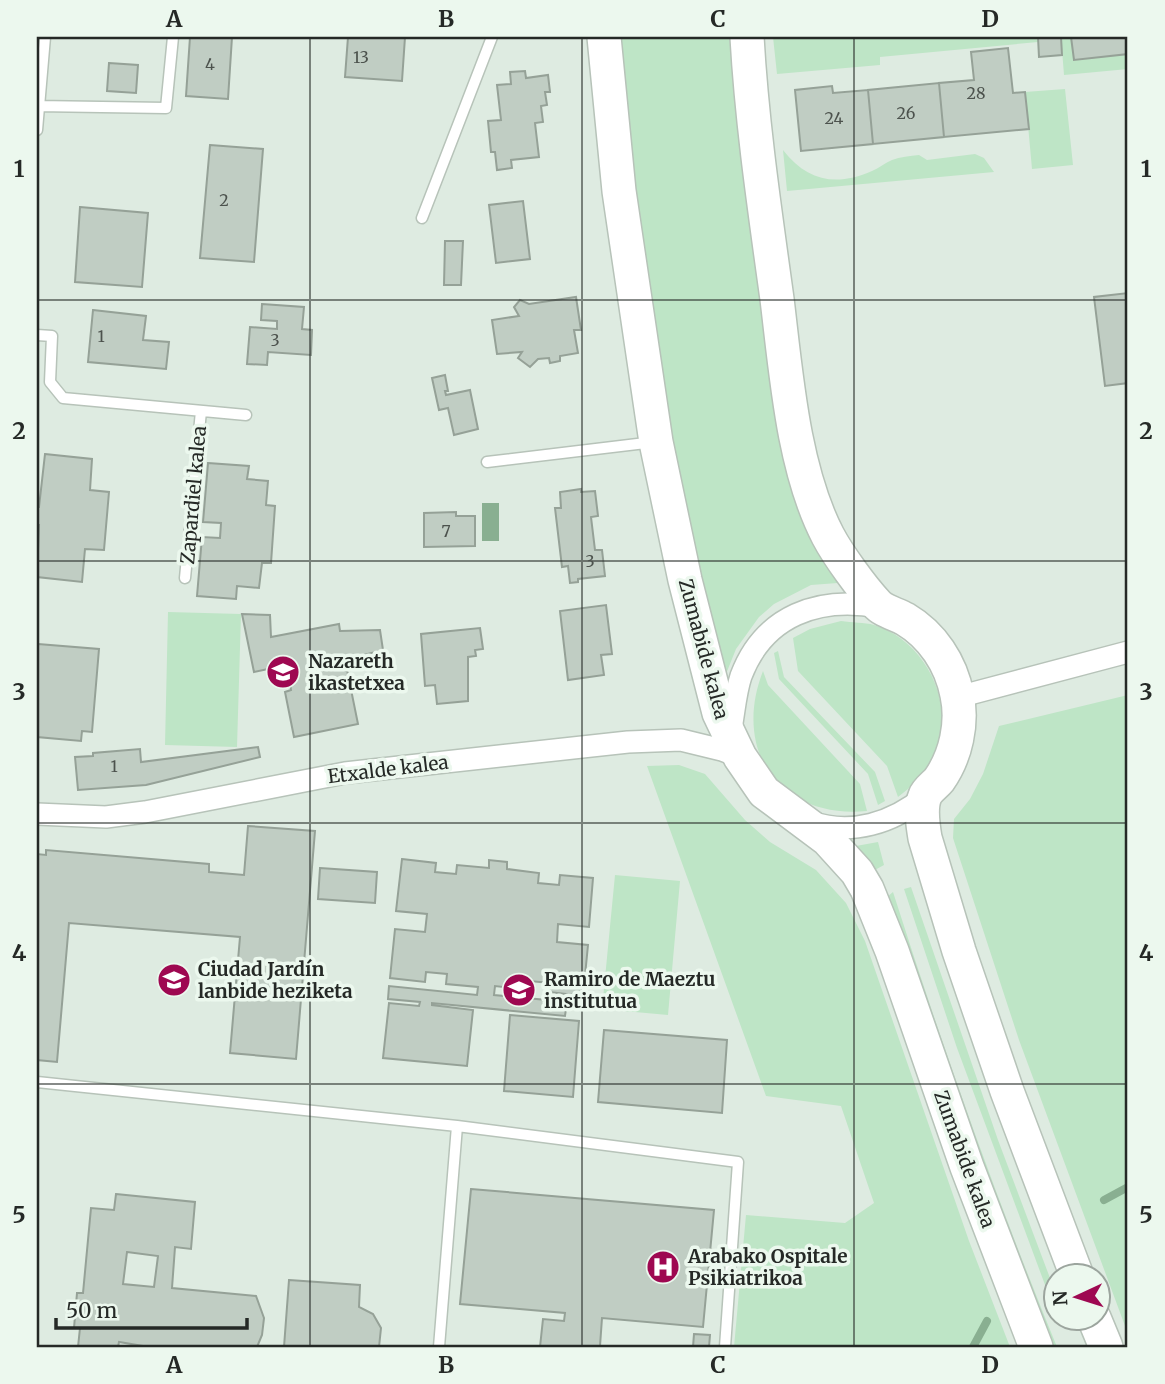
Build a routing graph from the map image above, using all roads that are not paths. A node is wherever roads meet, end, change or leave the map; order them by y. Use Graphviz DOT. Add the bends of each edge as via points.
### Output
graph roads {
  1 [pos="45,37"];
  2 [pos="173,37"];
  3 [pos="492,37"];
  4 [pos="604,37"];
  5 [pos="747,37"];
  6 [pos="38,106"];
  7 [pos="37,131"];
  8 [pos="422,218"];
  9 [pos="37,335"];
  10 [pos="201,411"];
  11 [pos="246,415"];
  12 [pos="656,442"];
  13 [pos="486,462"];
  14 [pos="185,578"];
  15 [pos="879,607"];
  16 [pos="1128,652"];
  17 [pos="958,697"];
  18 [pos="735,747"];
  19 [pos="925,796"];
  20 [pos="37,814"];
  21 [pos="799,817"];
  22 [pos="37,1082"];
  23 [pos="457,1126"];
  24 [pos="1072,1262"];
  25 [pos="439,1347"];
  26 [pos="724,1347"];
  27 [pos="1036,1347"];
  1 -- 6 [label="lane"];
  2 -- 6 [label="lane" via="166,108"];
  3 -- 8 [label="lane"];
  4 -- 12 [label="main road, Zumabide kalea" via="618,191"];
  5 -- 15 [label="main road" via="759,163 798,446 811,498 828,537"];
  6 -- 7 [label="lane"];
  9 -- 10 [label="lane, Zapardiel kalea" via="52,336 50,382 63,398"];
  10 -- 11 [label="lane, Zapardiel kalea"];
  10 -- 14 [label="lane, Zapardiel kalea"];
  12 -- 13 [label="lane"];
  12 -- 18 [label="main road, Zumabide kalea" via="709,679"];
  15 -- 17 [label="main road" via="925,634 946,663"];
  15 -- 18 [label="street" via="858,603 816,606 769,633 750,657 736,693"];
  16 -- 17 [label="street"];
  17 -- 19 [label="main road" via="957,740 950,761"];
  18 -- 20 [label="street, Etxalde kalea" via="722,750 681,740 638,741 345,773 106,817"];
  18 -- 21 [label="main road, Zumabide kalea" via="764,792"];
  19 -- 21 [label="street" via="896,816 859,827 828,826"];
  19 -- 24 [label="main road" via="922,819 936,877 1007,1091"];
  21 -- 27 [label="main road, Zumabide kalea" via="857,872 880,918"];
  22 -- 23 [label="lane"];
  23 -- 25 [label="lane"];
  23 -- 26 [label="lane" via="738,1162"];
}
